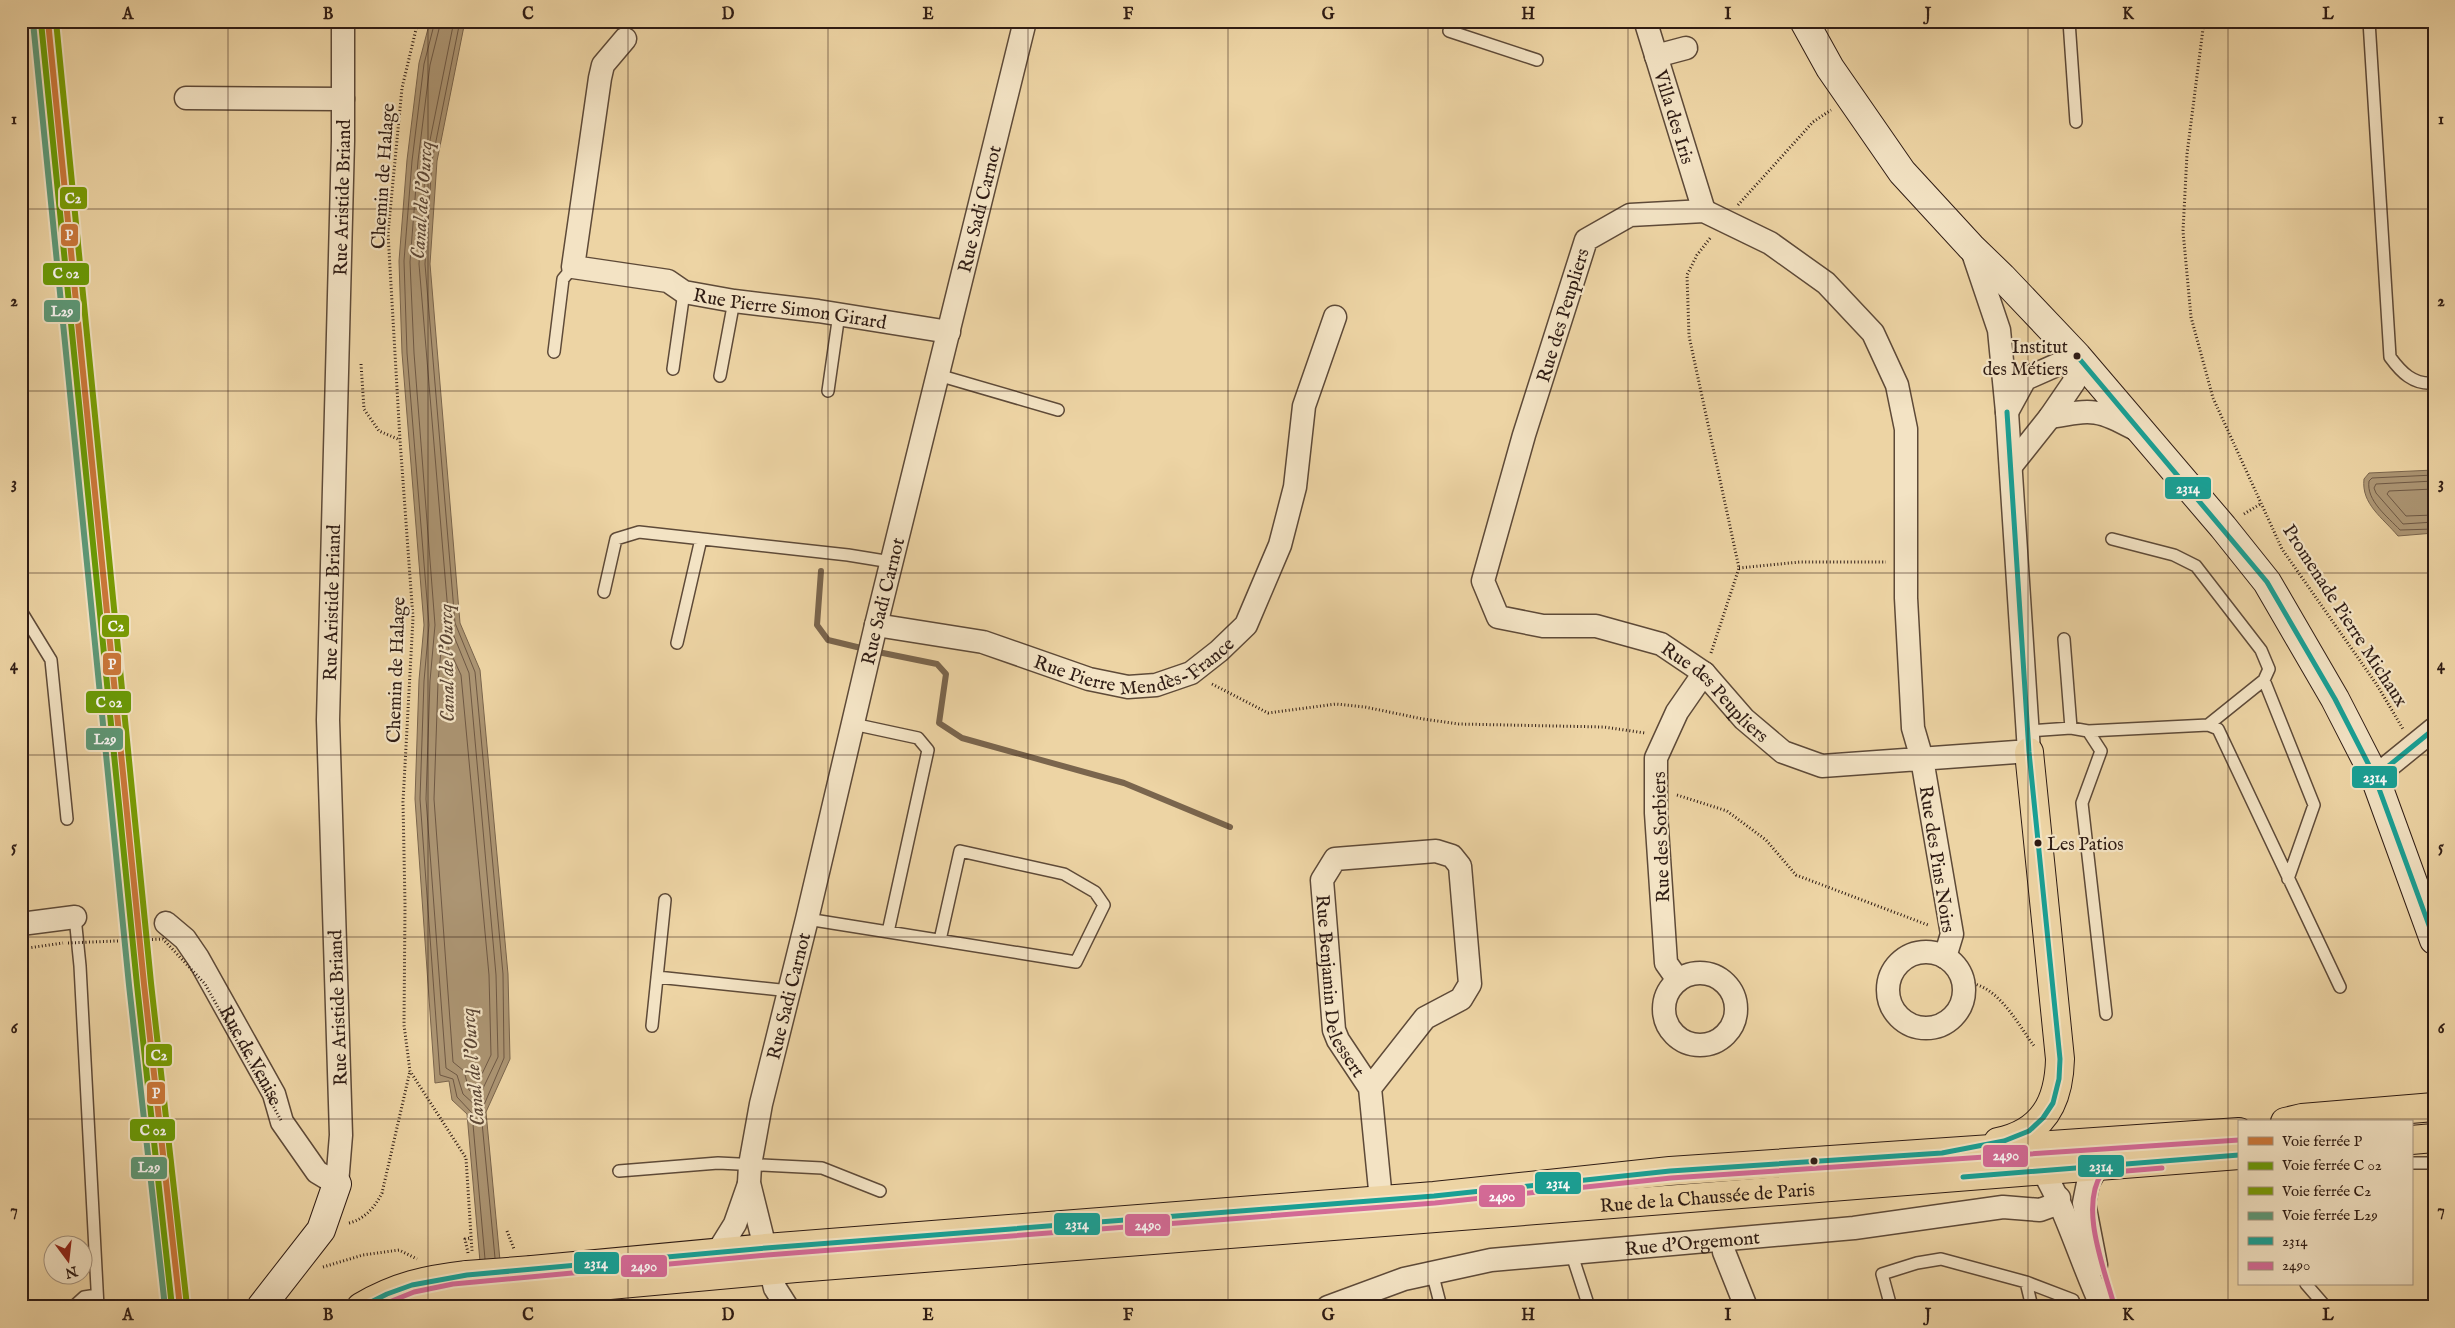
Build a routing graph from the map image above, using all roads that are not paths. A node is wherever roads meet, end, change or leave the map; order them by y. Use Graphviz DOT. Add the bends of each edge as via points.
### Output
graph roads {
  1 [pos="343,21"];
  2 [pos="1025,21"];
  3 [pos="1453,21"];
  4 [pos="1804,21"];
  5 [pos="2069,21"];
  6 [pos="2369,21"];
  7 [pos="1646,23"];
  8 [pos="625,39"];
  9 [pos="1686,48"];
  10 [pos="1656,56"];
  11 [pos="1537,60"];
  12 [pos="186,98"];
  13 [pos="343,99"];
  14 [pos="2076,122"];
  15 [pos="1704,211"];
  16 [pos="1971,247"];
  17 [pos="573,267"];
  18 [pos="684,292"];
  19 [pos="734,301"];
  20 [pos="839,314"];
  21 [pos="1335,317"];
  22 [pos="949,332"];
  23 [pos="554,352"];
  24 [pos="2077,356"];
  25 [pos="673,369"];
  26 [pos="938,375"];
  27 [pos="720,376"];
  28 [pos="2434,384"];
  29 [pos="828,391"];
  30 [pos="1058,410"];
  31 [pos="2007,412"];
  32 [pos="2050,417"];
  33 [pos="2140,431"];
  34 [pos="2011,466"];
  35 [pos="701,539"];
  36 [pos="2112,539"];
  37 [pos="891,562"];
  38 [pos="604,592"];
  39 [pos="21,611"];
  40 [pos="876,625"];
  41 [pos="2064,639"];
  42 [pos="677,643"];
  43 [pos="1704,672"];
  44 [pos="2264,680"];
  45 [pos="853,724"];
  46 [pos="2208,725"];
  47 [pos="2071,728"];
  48 [pos="2434,729"];
  49 [pos="2088,731"];
  50 [pos="2029,742"];
  51 [pos="1922,759"];
  52 [pos="2374,775"];
  53 [pos="67,819"];
  54 [pos="2288,879"];
  55 [pos="665,900"];
  56 [pos="75,917"];
  57 [pos="808,919"];
  58 [pos="166,923"];
  59 [pos="21,924"];
  60 [pos="888,932"];
  61 [pos="940,940"];
  62 [pos="2434,940"];
  63 [pos="1945,958"];
  64 [pos="657,977"];
  65 [pos="1678,980"];
  66 [pos="2340,987"];
  67 [pos="790,991"];
  68 [pos="2106,1014"];
  69 [pos="652,1026"];
  70 [pos="1370,1088"];
  71 [pos="2434,1107"];
  72 [pos="2434,1118"];
  73 [pos="2294,1120"];
  74 [pos="2405,1120"];
  75 [pos="2238,1132"];
  76 [pos="2434,1138"];
  77 [pos="2412,1140"];
  78 [pos="1942,1153"];
  79 [pos="2098,1154"];
  80 [pos="2238,1155"];
  81 [pos="2412,1163"];
  82 [pos="2434,1163"];
  83 [pos="619,1170"];
  84 [pos="2043,1170"];
  85 [pos="750,1174"];
  86 [pos="337,1184"];
  87 [pos="880,1191"];
  88 [pos="2059,1198"];
  89 [pos="1381,1200"];
  90 [pos="1723,1240"];
  91 [pos="1571,1252"];
  92 [pos="718,1253"];
  93 [pos="768,1259"];
  94 [pos="527,1271"];
  95 [pos="1432,1272"];
  96 [pos="469,1276"];
  97 [pos="2026,1282"];
  98 [pos="2308,1286"];
  99 [pos="1371,1299"];
  100 [pos="98,1301"];
  101 [pos="73,1307"];
  102 [pos="261,1307"];
  103 [pos="361,1307"];
  104 [pos="413,1307"];
  105 [pos="598,1307"];
  106 [pos="787,1307"];
  107 [pos="1328,1307"];
  108 [pos="1441,1307"];
  109 [pos="1589,1307"];
  110 [pos="1746,1307"];
  111 [pos="1891,1307"];
  112 [pos="2032,1307"];
  113 [pos="2075,1307"];
  114 [pos="2102,1307"];
  115 [pos="2107,1307"];
  116 [pos="2326,1307"];
  1 -- 13 [label="street, Rue Aristide Briand"];
  2 -- 22 [label="street, Rue Sadi Carnot"];
  3 -- 11 [label="lane" via="1449,32"];
  4 -- 16 [label="street" via="1850,98 1902,172"];
  5 -- 14 [label="lane"];
  6 -- 28 [label="lane" via="2390,357 2402,374"];
  7 -- 10 [label="street, Villa des Iris"];
  8 -- 17 [label="street" via="603,65 600,78"];
  9 -- 10 [label="street"];
  10 -- 15 [label="street, Villa des Iris"];
  12 -- 13 [label="street"];
  13 -- 86 [label="street, Rue Aristide Briand" via="328,720 341,1135"];
  15 -- 43 [label="street, Rue des Peupliers" via="1630,216 1586,240 1524,434 1483,581 1498,617 1543,626 1596,626 1661,644"];
  15 -- 51 [label="street, Rue des Peupliers" via="1770,243 1826,283 1873,334 1897,385 1906,429 1906,598 1913,728"];
  16 -- 24 [label="street"];
  16 -- 31 [label="street" via="1999,330"];
  17 -- 18 [label="street, Rue Pierre Simon Girard" via="668,281"];
  17 -- 23 [label="lane" via="564,279"];
  18 -- 19 [label="street, Rue Pierre Simon Girard"];
  18 -- 25 [label="lane"];
  19 -- 20 [label="street, Rue Pierre Simon Girard"];
  19 -- 27 [label="lane"];
  20 -- 22 [label="street, Rue Pierre Simon Girard"];
  20 -- 29 [label="lane"];
  21 -- 40 [label="street, Rue Pierre Mendès-France" via="1304,406 1295,488 1280,545 1246,625 1191,673 1156,685 1128,687 1089,679 984,642"];
  22 -- 26 [label="street, Rue Sadi Carnot"];
  24 -- 31 [label="street" via="2025,379"];
  24 -- 32 [label="street" via="2074,382"];
  24 -- 33 [label="street"];
  26 -- 30 [label="lane"];
  26 -- 37 [label="street, Rue Sadi Carnot"];
  31 -- 34 [label="street"];
  32 -- 33 [label="street" via="2085,410 2103,412"];
  32 -- 34 [label="street"];
  33 -- 52 [label="street" via="2267,582 2335,699"];
  34 -- 50 [label="street"];
  35 -- 37 [label="lane"];
  35 -- 38 [label="lane" via="639,532 616,539"];
  35 -- 42 [label="lane"];
  36 -- 44 [label="lane" via="2174,555 2196,566 2261,650 2269,669"];
  37 -- 40 [label="street, Rue Sadi Carnot"];
  39 -- 53 [label="lane" via="51,660"];
  40 -- 45 [label="street, Rue Sadi Carnot"];
  41 -- 47 [label="lane"];
  43 -- 51 [label="street, Rue des Peupliers" via="1744,719 1783,752 1822,766"];
  43 -- 65 [label="street, Rue des Sorbiers" via="1677,712 1656,758 1666,963"];
  44 -- 46 [label="lane"];
  44 -- 54 [label="lane" via="2314,806"];
  45 -- 57 [label="street, Rue Sadi Carnot"];
  45 -- 60 [label="lane" via="918,738 928,750"];
  46 -- 49 [label="lane"];
  46 -- 54 [label="lane" via="2218,730"];
  47 -- 49 [label="lane"];
  47 -- 50 [label="lane"];
  48 -- 52 [label="street"];
  49 -- 68 [label="lane" via="2101,751 2082,803"];
  50 -- 51 [label="street, Rue des Peupliers"];
  50 -- 78 [label="main road" via="2060,1059 2059,1079 2052,1103 2028,1131 2004,1141"];
  51 -- 63 [label="street, Rue des Pins Noirs" via="1952,934"];
  52 -- 62 [label="street"];
  54 -- 66 [label="lane"];
  55 -- 64 [label="lane"];
  56 -- 59 [label="street"];
  56 -- 100 [label="lane"];
  57 -- 60 [label="lane"];
  57 -- 67 [label="street, Rue Sadi Carnot"];
  58 -- 86 [label="street, Rue de Venise" via="185,939 198,958 274,1094 282,1122 317,1172"];
  60 -- 61 [label="lane"];
  61 -- 61 [label="lane" via="960,852 1064,874 1095,892 1104,905 1076,962"];
  63 -- 63 [label="street, Rue des Pins Noirs" via="1923,952 1895,968 1888,989 1893,1011 1915,1027 1941,1025 1950,1020 1962,1003 1963,982 1953,964"];
  64 -- 67 [label="lane"];
  64 -- 69 [label="lane"];
  67 -- 85 [label="street, Rue Sadi Carnot" via="761,1104"];
  70 -- 70 [label="street, Rue Benjamin Delessert" via="1425,1018 1461,999 1470,984 1460,866 1452,856 1436,851 1335,859 1322,880 1334,1030"];
  70 -- 89 [label="street, Rue Benjamin Delessert"];
  71 -- 73 [label="main road"];
  72 -- 74 [label="main road"];
  75 -- 79 [label="main road"];
  76 -- 77 [label="main road"];
  78 -- 79 [label="main road"];
  78 -- 89 [label="main road, Rue de la Chaussée de Paris" via="1670,1171"];
  79 -- 80 [label="main road"];
  79 -- 84 [label="main road, Rue de la Chaussée de Paris"];
  79 -- 115 [label="street" via="2084,1203 2090,1243"];
  81 -- 82 [label="lane"];
  83 -- 85 [label="lane" via="718,1163"];
  84 -- 88 [label="street"];
  84 -- 93 [label="main road, Rue de la Chaussée de Paris"];
  85 -- 87 [label="lane" via="822,1168"];
  85 -- 92 [label="street, Rue Sadi Carnot" via="735,1224"];
  85 -- 93 [label="street, Rue Sadi Carnot"];
  86 -- 102 [label="street" via="321,1230"];
  88 -- 90 [label="street, Rue d'Orgemont" via="2040,1210 2003,1207 1854,1228"];
  88 -- 114 [label="street" via="2085,1272"];
  89 -- 93 [label="main road, Rue de la Chaussée de Paris"];
  90 -- 91 [label="street, Rue d'Orgemont"];
  90 -- 110 [label="street" via="1724,1252"];
  91 -- 95 [label="street, Rue d'Orgemont" via="1491,1260"];
  91 -- 109 [label="lane"];
  92 -- 93 [label="main road, Rue de la Chaussée de Paris"];
  92 -- 94 [label="main road, Rue de la Chaussée de Paris"];
  93 -- 94 [label="main road, Rue de la Chaussée de Paris"];
  93 -- 106 [label="street" via="775,1288"];
  94 -- 96 [label="main road, Rue de la Chaussée de Paris, bridge"];
  94 -- 105 [label="street"];
  95 -- 99 [label="street, Rue d'Orgemont"];
  95 -- 108 [label="lane"];
  96 -- 103 [label="main road, Rue de la Chaussée de Paris" via="433,1279 396,1288"];
  96 -- 104 [label="main road, Rue de la Chaussée de Paris"];
  97 -- 111 [label="lane" via="1941,1260 1916,1263 1882,1274"];
  97 -- 112 [label="lane"];
  97 -- 113 [label="lane" via="2074,1300"];
  98 -- 116 [label="lane"];
  99 -- 107 [label="street, Rue d'Orgemont"];
  100 -- 101 [label="lane" via="84,1297"];
}
